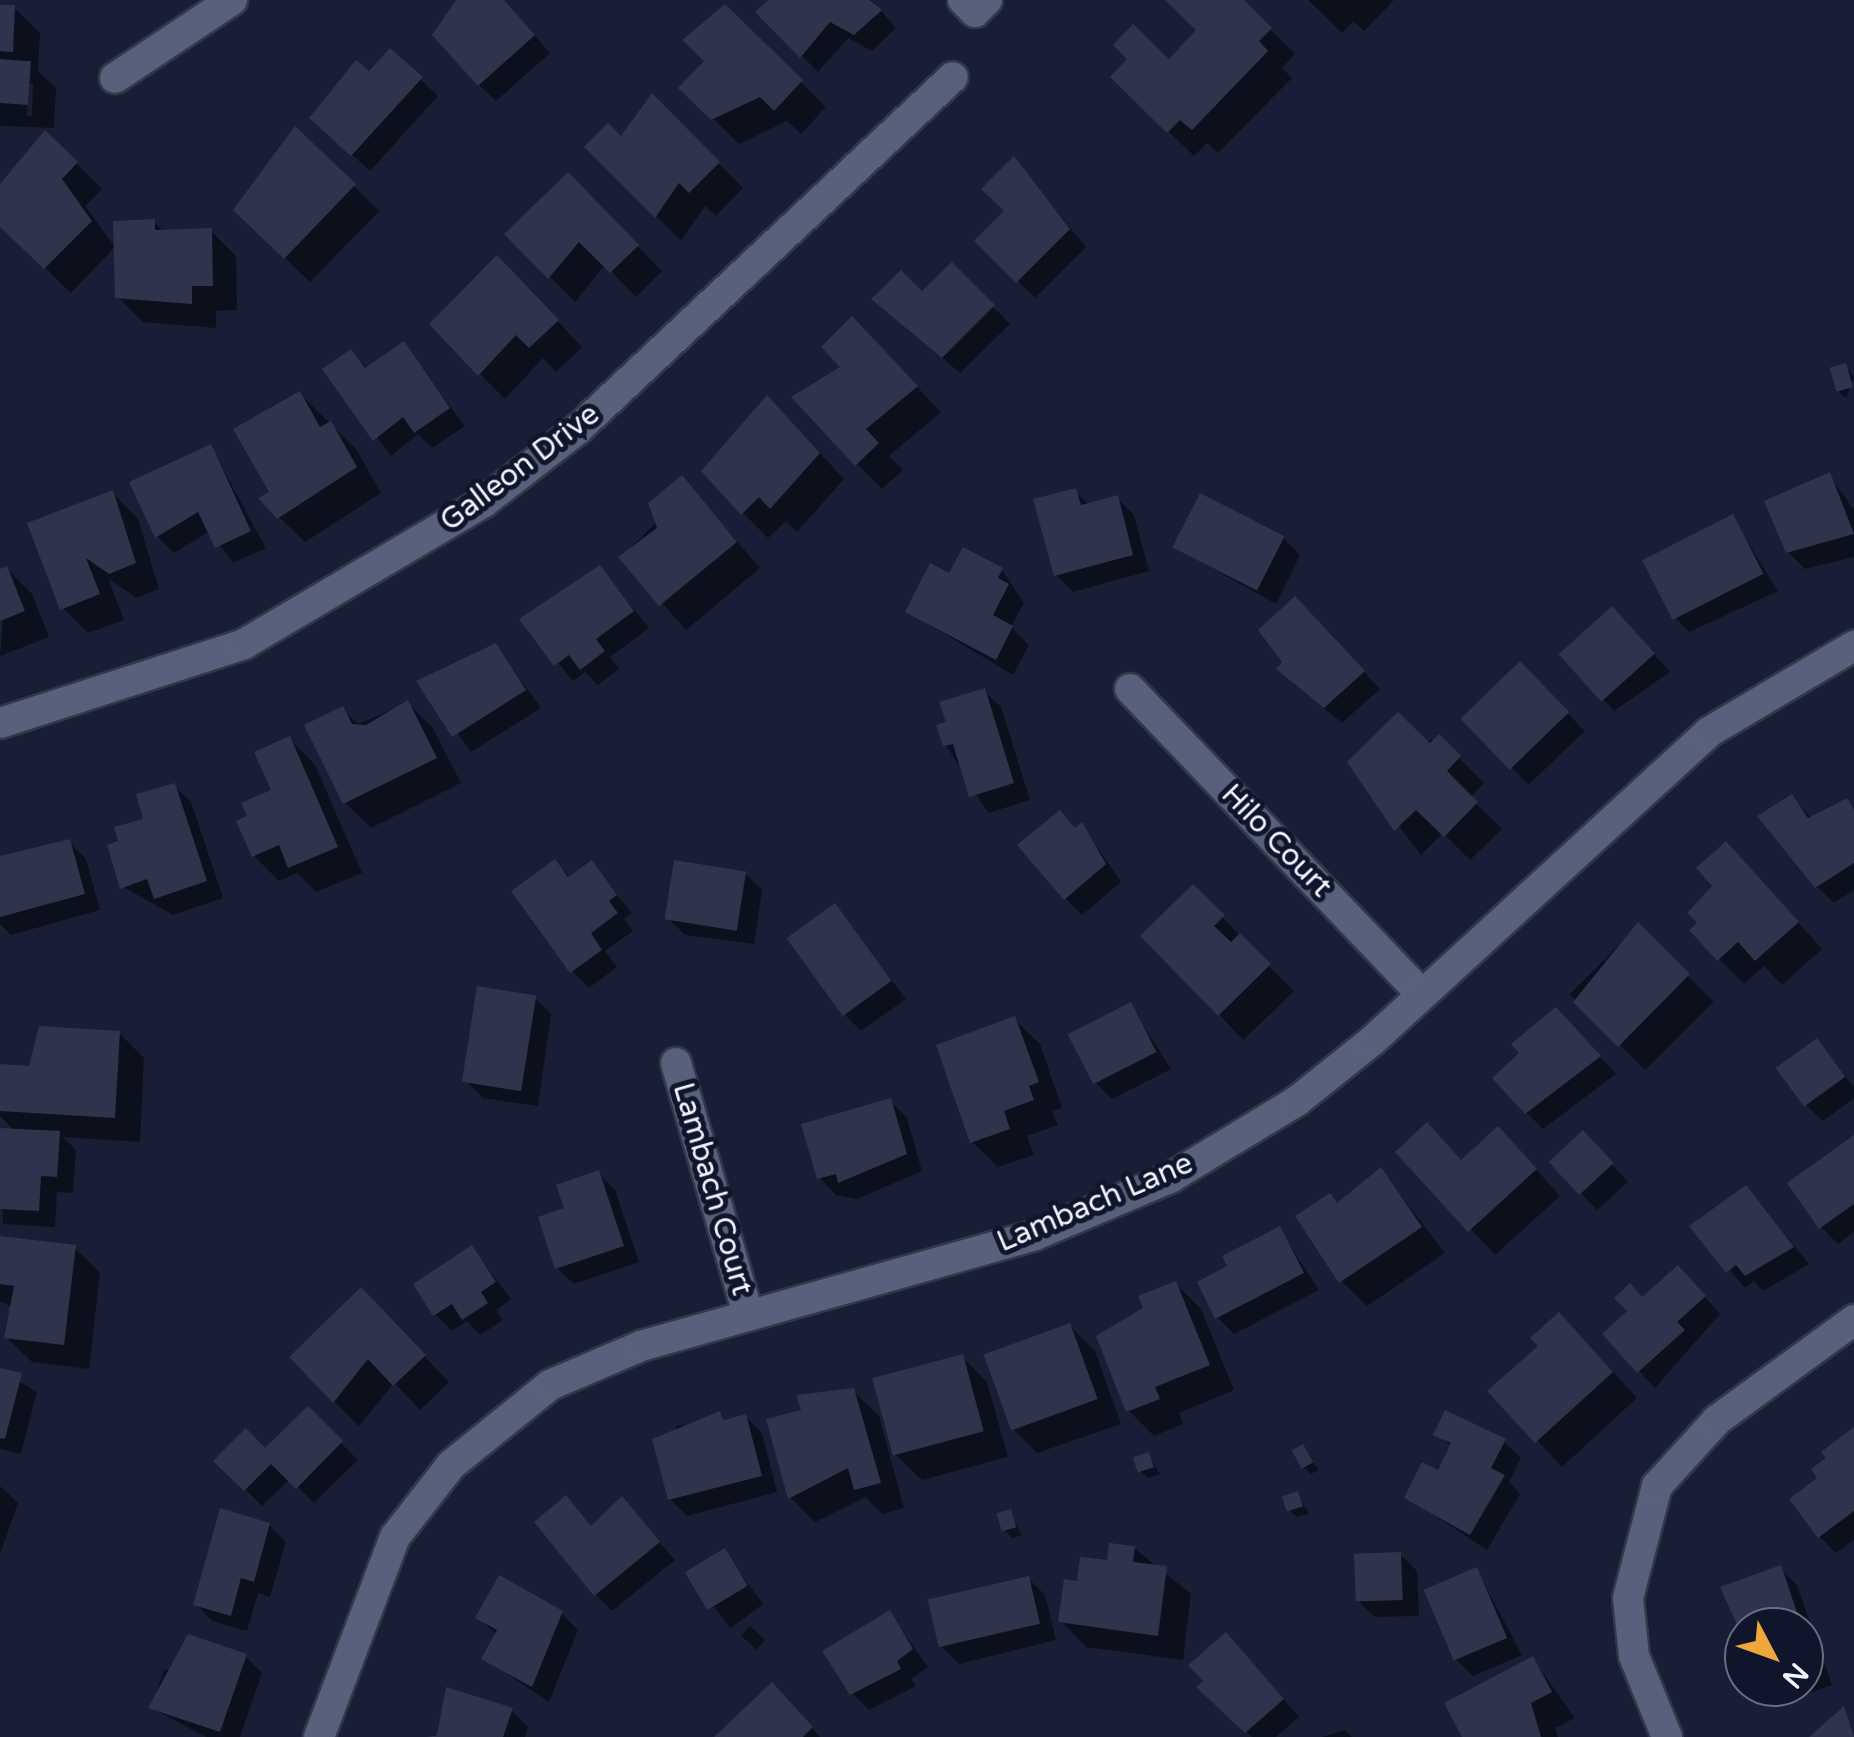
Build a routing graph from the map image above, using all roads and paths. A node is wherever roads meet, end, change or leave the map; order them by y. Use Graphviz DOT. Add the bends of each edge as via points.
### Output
graph roads {
  1 [pos="232,0"];
  2 [pos="963,0"];
  3 [pos="987,0"];
  4 [pos="953,76"];
  5 [pos="115,78"];
  6 [pos="1854,646"];
  7 [pos="1130,689"];
  8 [pos="0,722"];
  9 [pos="1421,994"];
  10 [pos="676,1063"];
  11 [pos="748,1314"];
  12 [pos="1854,1320"];
  13 [pos="319,1737"];
  14 [pos="1668,1737"];
  1 -- 5 [label="street"];
  2 -- 3 [label="street" via="975,12"];
  4 -- 8 [label="street, Galleon Drive" via="578,429 484,502 244,644"];
  6 -- 9 [label="street, Lambach Lane" via="1709,732"];
  7 -- 9 [label="street, Hilo Court"];
  9 -- 11 [label="street, Lambach Lane" via="1297,1101 1170,1178 1035,1234"];
  10 -- 11 [label="street, Lambach Court"];
  11 -- 13 [label="street, Lambach Lane" via="578,1368 451,1465 395,1537"];
  12 -- 14 [label="street" via="1717,1420 1657,1486 1628,1598 1634,1656"];
}
